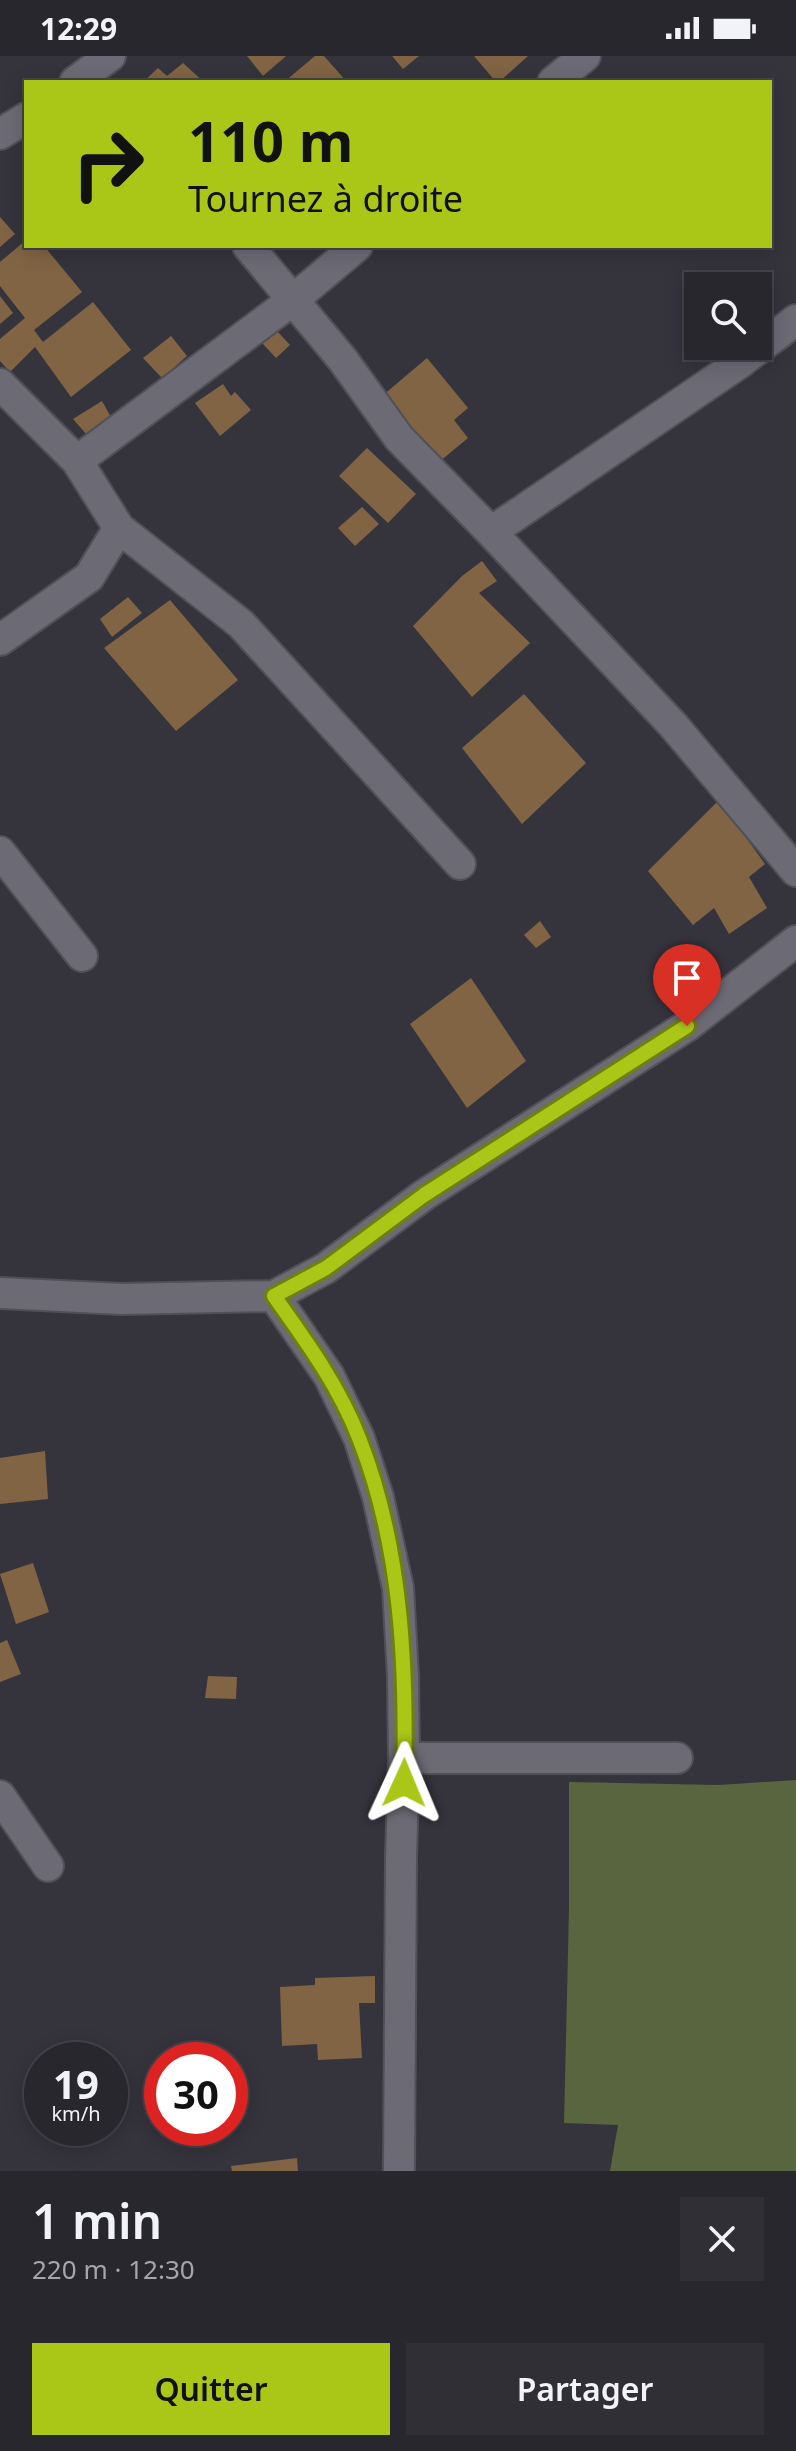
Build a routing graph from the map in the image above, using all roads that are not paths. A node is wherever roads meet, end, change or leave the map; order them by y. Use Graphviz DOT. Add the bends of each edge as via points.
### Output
graph roads {
  1 [pos="110,56"];
  2 [pos="585,56"];
  3 [pos="79,80"];
  4 [pos="555,80"];
  5 [pos="24,119"];
  6 [pos="0,134"];
  7 [pos="250,248"];
  8 [pos="355,248"];
  9 [pos="293,300"];
  10 [pos="796,320"];
  11 [pos="0,384"];
  12 [pos="77,461"];
  13 [pos="119,528"];
  14 [pos="491,532"];
  15 [pos="0,640"];
  16 [pos="0,852"];
  17 [pos="460,864"];
  18 [pos="796,871"];
  19 [pos="796,941"];
  20 [pos="82,956"];
  21 [pos="0,1293"];
  22 [pos="274,1296"];
  23 [pos="404,1758"];
  24 [pos="677,1758"];
  25 [pos="0,1796"];
  26 [pos="48,1866"];
  27 [pos="399,2171"];
  1 -- 3 [label="street"];
  2 -- 4 [label="street"];
  5 -- 6 [label="street"];
  7 -- 9 [label="street"];
  8 -- 9 [label="street"];
  9 -- 12 [label="street"];
  9 -- 14 [label="street" via="399,438"];
  10 -- 14 [label="street"];
  11 -- 12 [label="street"];
  12 -- 13 [label="street"];
  13 -- 15 [label="street" via="89,577"];
  13 -- 17 [label="street" via="241,624"];
  14 -- 18 [label="street" via="673,725"];
  16 -- 20 [label="street"];
  19 -- 22 [label="street" via="687,1026 424,1195 326,1268"];
  21 -- 22 [label="street" via="121,1299"];
  22 -- 23 [label="street" via="329,1376 359,1438 378,1497 398,1588"];
  23 -- 24 [label="street"];
  23 -- 27 [label="street"];
  25 -- 26 [label="street"];
}
